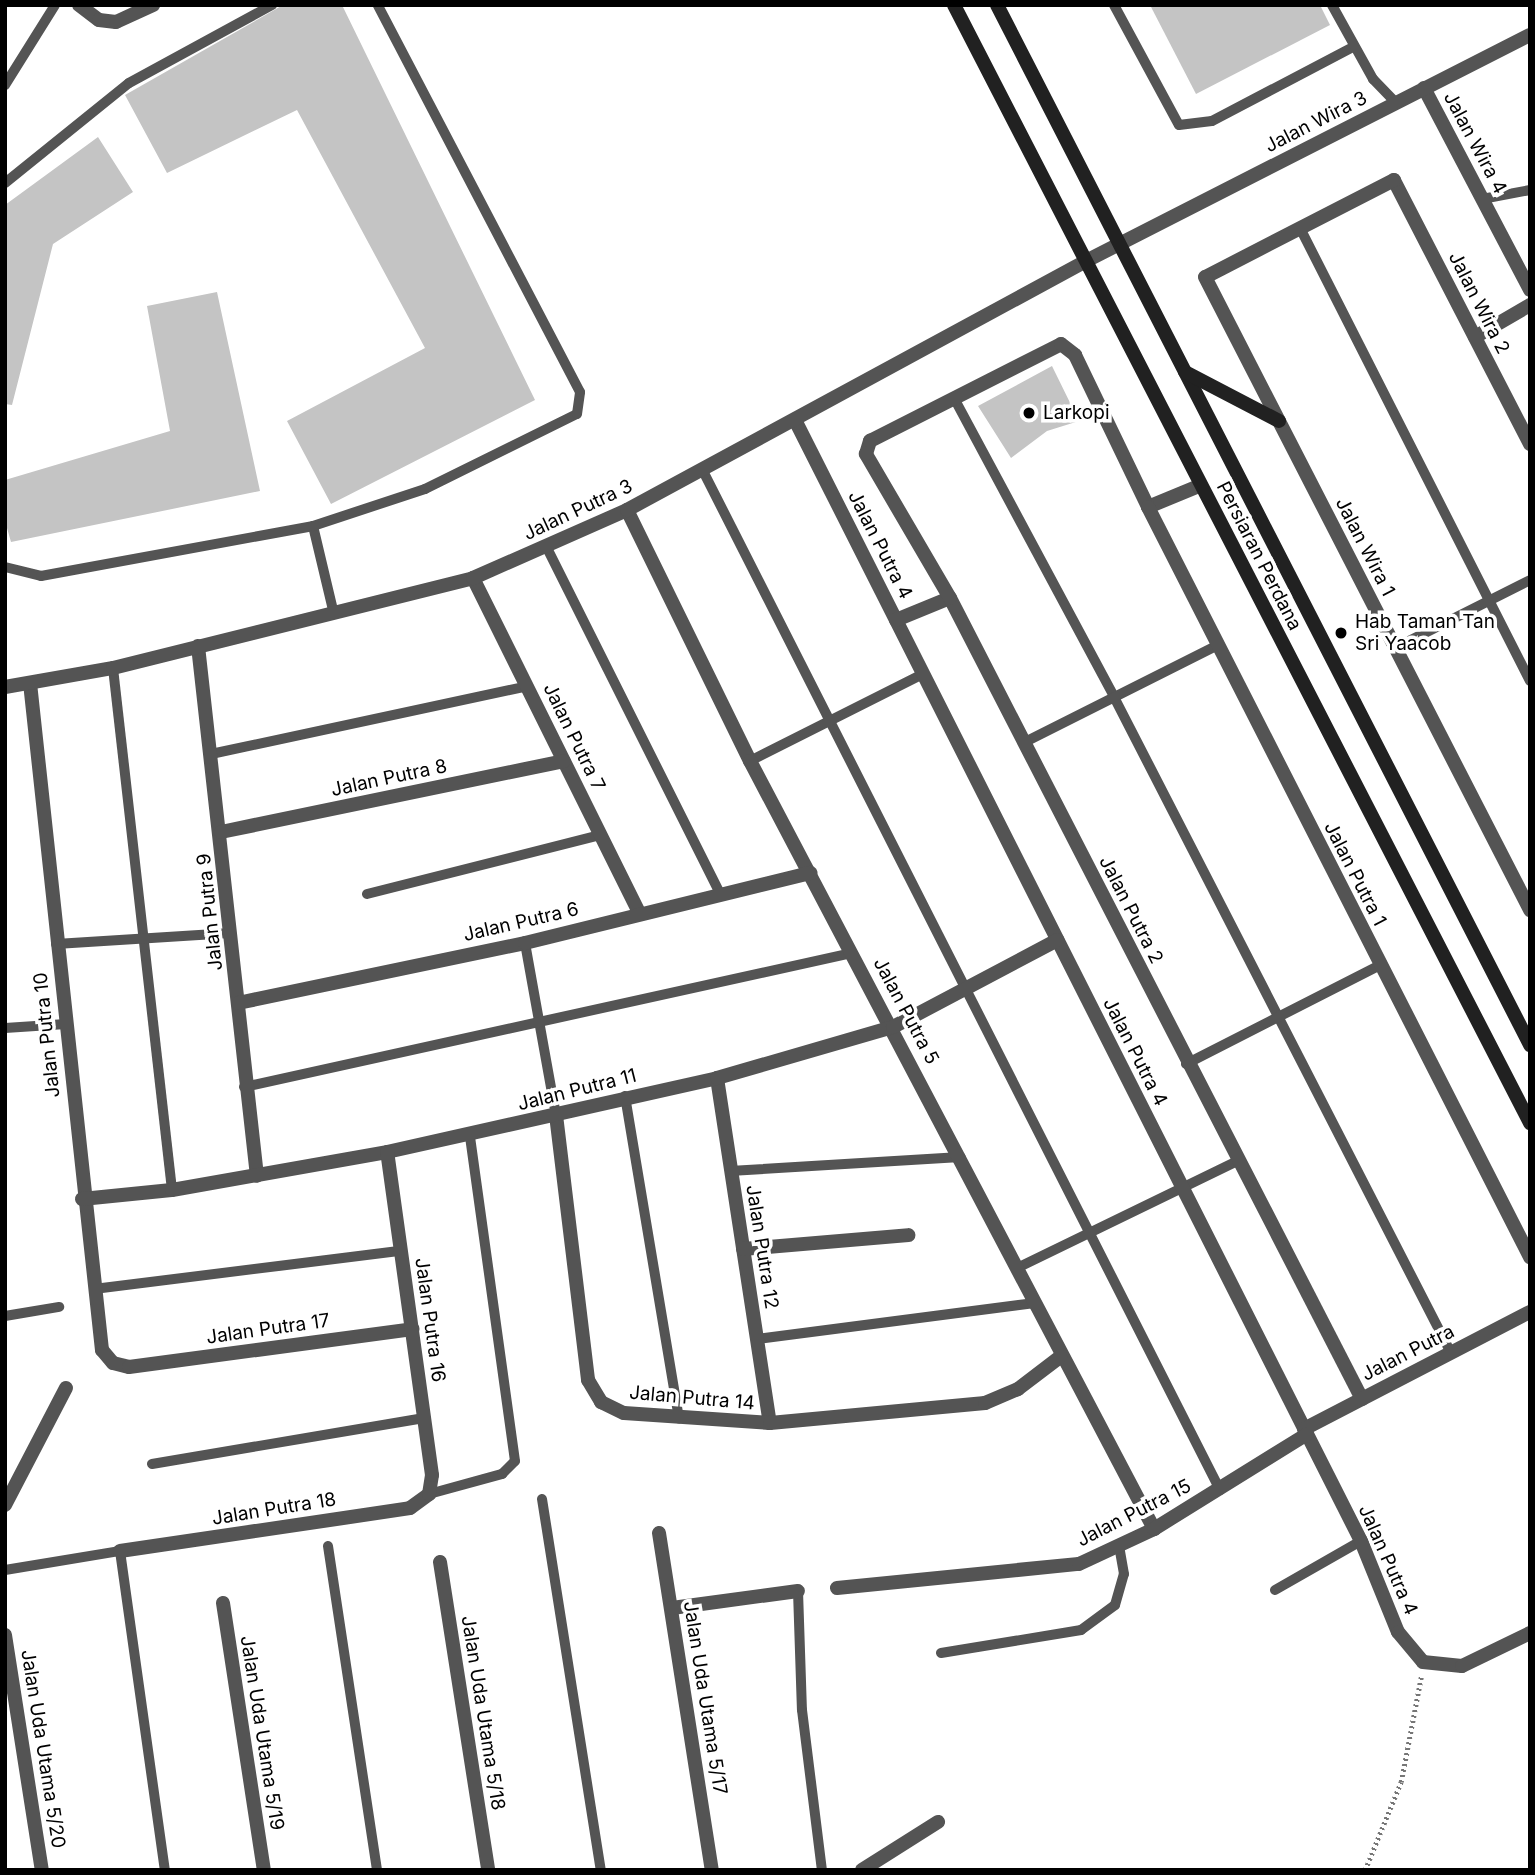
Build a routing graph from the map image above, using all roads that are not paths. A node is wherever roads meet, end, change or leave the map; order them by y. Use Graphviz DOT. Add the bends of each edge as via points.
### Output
graph roads {
  1 [pos="55,5"];
  2 [pos="79,5"];
  3 [pos="153,5"];
  4 [pos="272,5"];
  5 [pos="378,5"];
  6 [pos="954,5"];
  7 [pos="997,5"];
  8 [pos="1114,5"];
  9 [pos="1332,5"];
  10 [pos="1530,35"];
  11 [pos="1353,47"];
  12 [pos="5,85"];
  13 [pos="1424,88"];
  14 [pos="1396,103"];
  15 [pos="5,183"];
  16 [pos="1530,190"];
  17 [pos="1482,199"];
  18 [pos="1300,228"];
  19 [pos="1119,243"];
  20 [pos="1086,261"];
  21 [pos="1530,290"];
  22 [pos="1530,305"];
  23 [pos="1475,337"];
  24 [pos="1185,372"];
  25 [pos="954,398"];
  26 [pos="1279,421"];
  27 [pos="796,422"];
  28 [pos="1530,444"];
  29 [pos="702,469"];
  30 [pos="1201,485"];
  31 [pos="1148,507"];
  32 [pos="627,510"];
  33 [pos="313,526"];
  34 [pos="546,546"];
  35 [pos="5,567"];
  36 [pos="473,578"];
  37 [pos="1530,580"];
  38 [pos="950,598"];
  39 [pos="1489,601"];
  40 [pos="334,614"];
  41 [pos="896,620"];
  42 [pos="1218,645"];
  43 [pos="198,646"];
  44 [pos="1395,648"];
  45 [pos="113,668"];
  46 [pos="923,674"];
  47 [pos="1530,681"];
  48 [pos="30,683"];
  49 [pos="527,686"];
  50 [pos="5,687"];
  51 [pos="1114,698"];
  52 [pos="831,722"];
  53 [pos="1025,742"];
  54 [pos="211,754"];
  55 [pos="564,761"];
  56 [pos="750,761"];
  57 [pos="221,832"];
  58 [pos="600,835"];
  59 [pos="811,873"];
  60 [pos="368,894"];
  61 [pos="720,894"];
  62 [pos="1530,910"];
  63 [pos="639,913"];
  64 [pos="230,933"];
  65 [pos="146,940"];
  66 [pos="1057,940"];
  67 [pos="525,943"];
  68 [pos="56,944"];
  69 [pos="852,953"];
  70 [pos="1380,965"];
  71 [pos="966,991"];
  72 [pos="238,1003"];
  73 [pos="1530,1015"];
  74 [pos="1277,1018"];
  75 [pos="542,1023"];
  76 [pos="66,1024"];
  77 [pos="893,1027"];
  78 [pos="5,1028"];
  79 [pos="1527,1041"];
  80 [pos="1186,1064"];
  81 [pos="717,1078"];
  82 [pos="244,1087"];
  83 [pos="625,1096"];
  84 [pos="556,1115"];
  85 [pos="1530,1124"];
  86 [pos="470,1136"];
  87 [pos="387,1152"];
  88 [pos="961,1157"];
  89 [pos="1237,1161"];
  90 [pos="730,1171"];
  91 [pos="257,1176"];
  92 [pos="1182,1188"];
  93 [pos="172,1190"];
  94 [pos="82,1199"];
  95 [pos="1087,1234"];
  96 [pos="908,1235"];
  97 [pos="743,1249"];
  98 [pos="401,1251"];
  99 [pos="1530,1257"];
  100 [pos="1017,1268"];
  101 [pos="94,1289"];
  102 [pos="1033,1303"];
  103 [pos="59,1307"];
  104 [pos="1530,1312"];
  105 [pos="5,1316"];
  106 [pos="412,1329"];
  107 [pos="757,1339"];
  108 [pos="1451,1353"];
  109 [pos="1060,1357"];
  110 [pos="129,1367"];
  111 [pos="66,1388"];
  112 [pos="1362,1399"];
  113 [pos="424,1418"];
  114 [pos="679,1419"];
  115 [pos="770,1423"];
  116 [pos="1305,1432"];
  117 [pos="152,1464"];
  118 [pos="1220,1490"];
  119 [pos="429,1494"];
  120 [pos="542,1499"];
  121 [pos="5,1505"];
  122 [pos="1153,1529"];
  123 [pos="659,1533"];
  124 [pos="1361,1541"];
  125 [pos="328,1546"];
  126 [pos="1119,1547"];
  127 [pos="120,1551"];
  128 [pos="440,1562"];
  129 [pos="5,1570"];
  130 [pos="837,1588"];
  131 [pos="1275,1590"];
  132 [pos="798,1591"];
  133 [pos="223,1603"];
  134 [pos="672,1608"];
  135 [pos="1530,1633"];
  136 [pos="5,1635"];
  137 [pos="941,1653"];
  138 [pos="938,1822"];
  139 [pos="42,1870"];
  140 [pos="165,1870"];
  141 [pos="264,1870"];
  142 [pos="377,1870"];
  143 [pos="488,1870"];
  144 [pos="601,1870"];
  145 [pos="712,1870"];
  146 [pos="822,1870"];
  147 [pos="862,1870"];
  1 -- 12 [label="lane"];
  2 -- 3 [label="street" via="99,20 116,23"];
  4 -- 15 [label="lane" via="128,83"];
  5 -- 33 [label="lane" via="580,392 577,414 559,424 425,489"];
  6 -- 20 [label="main road, Persiaran Perdana"];
  7 -- 19 [label="main road, Persiaran Perdana"];
  8 -- 11 [label="lane" via="1179,125 1212,121"];
  9 -- 11 [label="lane"];
  10 -- 13 [label="street, Jalan Wira 3"];
  11 -- 14 [label="lane" via="1373,79"];
  13 -- 14 [label="street, Jalan Wira 3"];
  13 -- 17 [label="street, Jalan Wira 4"];
  14 -- 19 [label="street, Jalan Wira 3"];
  16 -- 17 [label="lane"];
  17 -- 21 [label="street, Jalan Wira 4"];
  18 -- 23 [label="street, Jalan Wira 2" via="1394,180"];
  18 -- 26 [label="street, Jalan Wira 1" via="1205,277"];
  18 -- 39 [label="lane"];
  19 -- 20 [label="street, Jalan Putra 3"];
  19 -- 24 [label="main road, Persiaran Perdana"];
  20 -- 27 [label="street, Jalan Putra 3"];
  20 -- 30 [label="main road, Persiaran Perdana"];
  22 -- 23 [label="street"];
  23 -- 28 [label="street, Jalan Wira 2"];
  24 -- 26 [label="main road"];
  24 -- 79 [label="main road, Persiaran Perdana"];
  25 -- 31 [label="street" via="1061,344 1075,355"];
  25 -- 38 [label="street, Jalan Putra 2" via="870,441 866,454"];
  25 -- 51 [label="lane"];
  26 -- 44 [label="street, Jalan Wira 1"];
  27 -- 29 [label="street, Jalan Putra 3"];
  27 -- 41 [label="street, Jalan Putra 4"];
  29 -- 32 [label="street, Jalan Putra 3"];
  29 -- 52 [label="lane"];
  30 -- 31 [label="street"];
  30 -- 85 [label="main road, Persiaran Perdana"];
  31 -- 42 [label="street, Jalan Putra 1"];
  32 -- 34 [label="street, Jalan Putra 3"];
  32 -- 56 [label="street, Jalan Putra 5"];
  33 -- 35 [label="lane" via="41,576"];
  33 -- 40 [label="lane"];
  34 -- 36 [label="street, Jalan Putra 3"];
  34 -- 61 [label="lane"];
  36 -- 40 [label="street, Jalan Putra 3"];
  36 -- 49 [label="street, Jalan Putra 7"];
  37 -- 39 [label="lane"];
  38 -- 41 [label="street"];
  38 -- 53 [label="street, Jalan Putra 2"];
  39 -- 44 [label="lane"];
  39 -- 47 [label="lane"];
  40 -- 43 [label="street, Jalan Putra 3"];
  41 -- 46 [label="street, Jalan Putra 4"];
  42 -- 51 [label="lane"];
  42 -- 70 [label="street, Jalan Putra 1"];
  43 -- 45 [label="street, Jalan Putra 3"];
  43 -- 54 [label="street, Jalan Putra 9"];
  44 -- 62 [label="street, Jalan Wira 1"];
  45 -- 48 [label="street, Jalan Putra 3"];
  45 -- 65 [label="lane"];
  46 -- 52 [label="lane"];
  46 -- 66 [label="street, Jalan Putra 4"];
  48 -- 50 [label="street, Jalan Putra 3"];
  48 -- 68 [label="street, Jalan Putra 10"];
  49 -- 54 [label="lane"];
  49 -- 55 [label="street, Jalan Putra 7"];
  51 -- 53 [label="lane"];
  51 -- 74 [label="lane"];
  52 -- 56 [label="lane"];
  52 -- 71 [label="lane"];
  53 -- 80 [label="street, Jalan Putra 2"];
  54 -- 57 [label="street, Jalan Putra 9"];
  55 -- 57 [label="street, Jalan Putra 8"];
  55 -- 58 [label="street, Jalan Putra 7"];
  56 -- 59 [label="street, Jalan Putra 5"];
  57 -- 64 [label="street, Jalan Putra 9"];
  58 -- 60 [label="lane"];
  58 -- 63 [label="street, Jalan Putra 7"];
  59 -- 61 [label="street, Jalan Putra 6"];
  59 -- 69 [label="street, Jalan Putra 5"];
  61 -- 63 [label="street, Jalan Putra 6"];
  63 -- 67 [label="street, Jalan Putra 6"];
  64 -- 65 [label="lane"];
  64 -- 72 [label="street, Jalan Putra 9"];
  65 -- 68 [label="lane"];
  65 -- 93 [label="lane"];
  66 -- 71 [label="street, Jalan Putra 11"];
  66 -- 92 [label="street, Jalan Putra 4"];
  67 -- 72 [label="street, Jalan Putra 6"];
  67 -- 75 [label="lane"];
  68 -- 76 [label="street, Jalan Putra 10"];
  69 -- 75 [label="lane"];
  69 -- 77 [label="street, Jalan Putra 5"];
  70 -- 74 [label="lane"];
  70 -- 99 [label="street, Jalan Putra 1"];
  71 -- 77 [label="street, Jalan Putra 11"];
  71 -- 95 [label="lane"];
  72 -- 82 [label="street, Jalan Putra 9"];
  73 -- 79 [label="main road"];
  74 -- 80 [label="lane"];
  74 -- 108 [label="lane"];
  75 -- 82 [label="lane"];
  75 -- 84 [label="lane"];
  76 -- 78 [label="lane"];
  76 -- 94 [label="street, Jalan Putra 10"];
  77 -- 81 [label="street, Jalan Putra 11"];
  77 -- 88 [label="street, Jalan Putra 5"];
  80 -- 89 [label="street, Jalan Putra 2"];
  81 -- 83 [label="street, Jalan Putra 11"];
  81 -- 90 [label="street, Jalan Putra 12"];
  82 -- 91 [label="street, Jalan Putra 9"];
  83 -- 84 [label="street, Jalan Putra 11"];
  83 -- 114 [label="lane"];
  84 -- 86 [label="street, Jalan Putra 11"];
  84 -- 114 [label="street, Jalan Putra 14" via="588,1380 601,1402 624,1413"];
  86 -- 87 [label="street, Jalan Putra 11"];
  86 -- 119 [label="lane" via="515,1461 502,1474"];
  87 -- 91 [label="street, Jalan Putra 11"];
  87 -- 98 [label="street, Jalan Putra 16"];
  88 -- 90 [label="lane"];
  88 -- 100 [label="street, Jalan Putra 5"];
  89 -- 92 [label="lane"];
  89 -- 112 [label="street, Jalan Putra 2"];
  90 -- 97 [label="street, Jalan Putra 12"];
  91 -- 93 [label="street, Jalan Putra 11"];
  92 -- 95 [label="lane"];
  92 -- 116 [label="street, Jalan Putra 4"];
  93 -- 94 [label="street, Jalan Putra 11"];
  94 -- 101 [label="street, Jalan Putra 10"];
  95 -- 100 [label="lane"];
  95 -- 118 [label="lane"];
  96 -- 97 [label="street"];
  97 -- 107 [label="street, Jalan Putra 12"];
  98 -- 101 [label="lane"];
  98 -- 106 [label="street, Jalan Putra 16"];
  100 -- 102 [label="street, Jalan Putra 5"];
  101 -- 110 [label="street, Jalan Putra 10" via="102,1350 113,1363"];
  102 -- 107 [label="lane"];
  102 -- 109 [label="street, Jalan Putra 5"];
  103 -- 105 [label="lane"];
  104 -- 108 [label="street, Jalan Putra"];
  106 -- 110 [label="street, Jalan Putra 17"];
  106 -- 113 [label="street, Jalan Putra 16"];
  107 -- 115 [label="street, Jalan Putra 12"];
  108 -- 112 [label="street, Jalan Putra"];
  109 -- 115 [label="street, Jalan Putra 14" via="1018,1390 985,1403"];
  109 -- 122 [label="street, Jalan Putra 5"];
  111 -- 121 [label="street"];
  112 -- 116 [label="street, Jalan Putra"];
  113 -- 117 [label="lane"];
  113 -- 119 [label="street, Jalan Putra 16" via="432,1475"];
  114 -- 115 [label="street, Jalan Putra 14"];
  116 -- 118 [label="street, Jalan Putra 15"];
  116 -- 124 [label="street, Jalan Putra 4"];
  118 -- 122 [label="street, Jalan Putra 15"];
  119 -- 127 [label="street, Jalan Putra 18" via="410,1507"];
  120 -- 144 [label="lane"];
  122 -- 126 [label="street, Jalan Putra 15"];
  123 -- 134 [label="street, Jalan Uda Utama 5/17"];
  124 -- 131 [label="lane"];
  124 -- 135 [label="street, Jalan Putra 4" via="1398,1632 1423,1662 1462,1666"];
  125 -- 142 [label="lane"];
  126 -- 130 [label="street, Jalan Putra 15" via="1079,1563"];
  126 -- 137 [label="lane" via="1124,1574 1115,1605 1081,1630"];
  127 -- 129 [label="lane"];
  127 -- 140 [label="lane"];
  128 -- 143 [label="street, Jalan Uda Utama 5/18"];
  132 -- 134 [label="street"];
  132 -- 146 [label="lane" via="802,1710"];
  133 -- 141 [label="street, Jalan Uda Utama 5/19"];
  134 -- 145 [label="street, Jalan Uda Utama 5/17"];
  136 -- 139 [label="street, Jalan Uda Utama 5/20"];
  138 -- 147 [label="street"];
}
